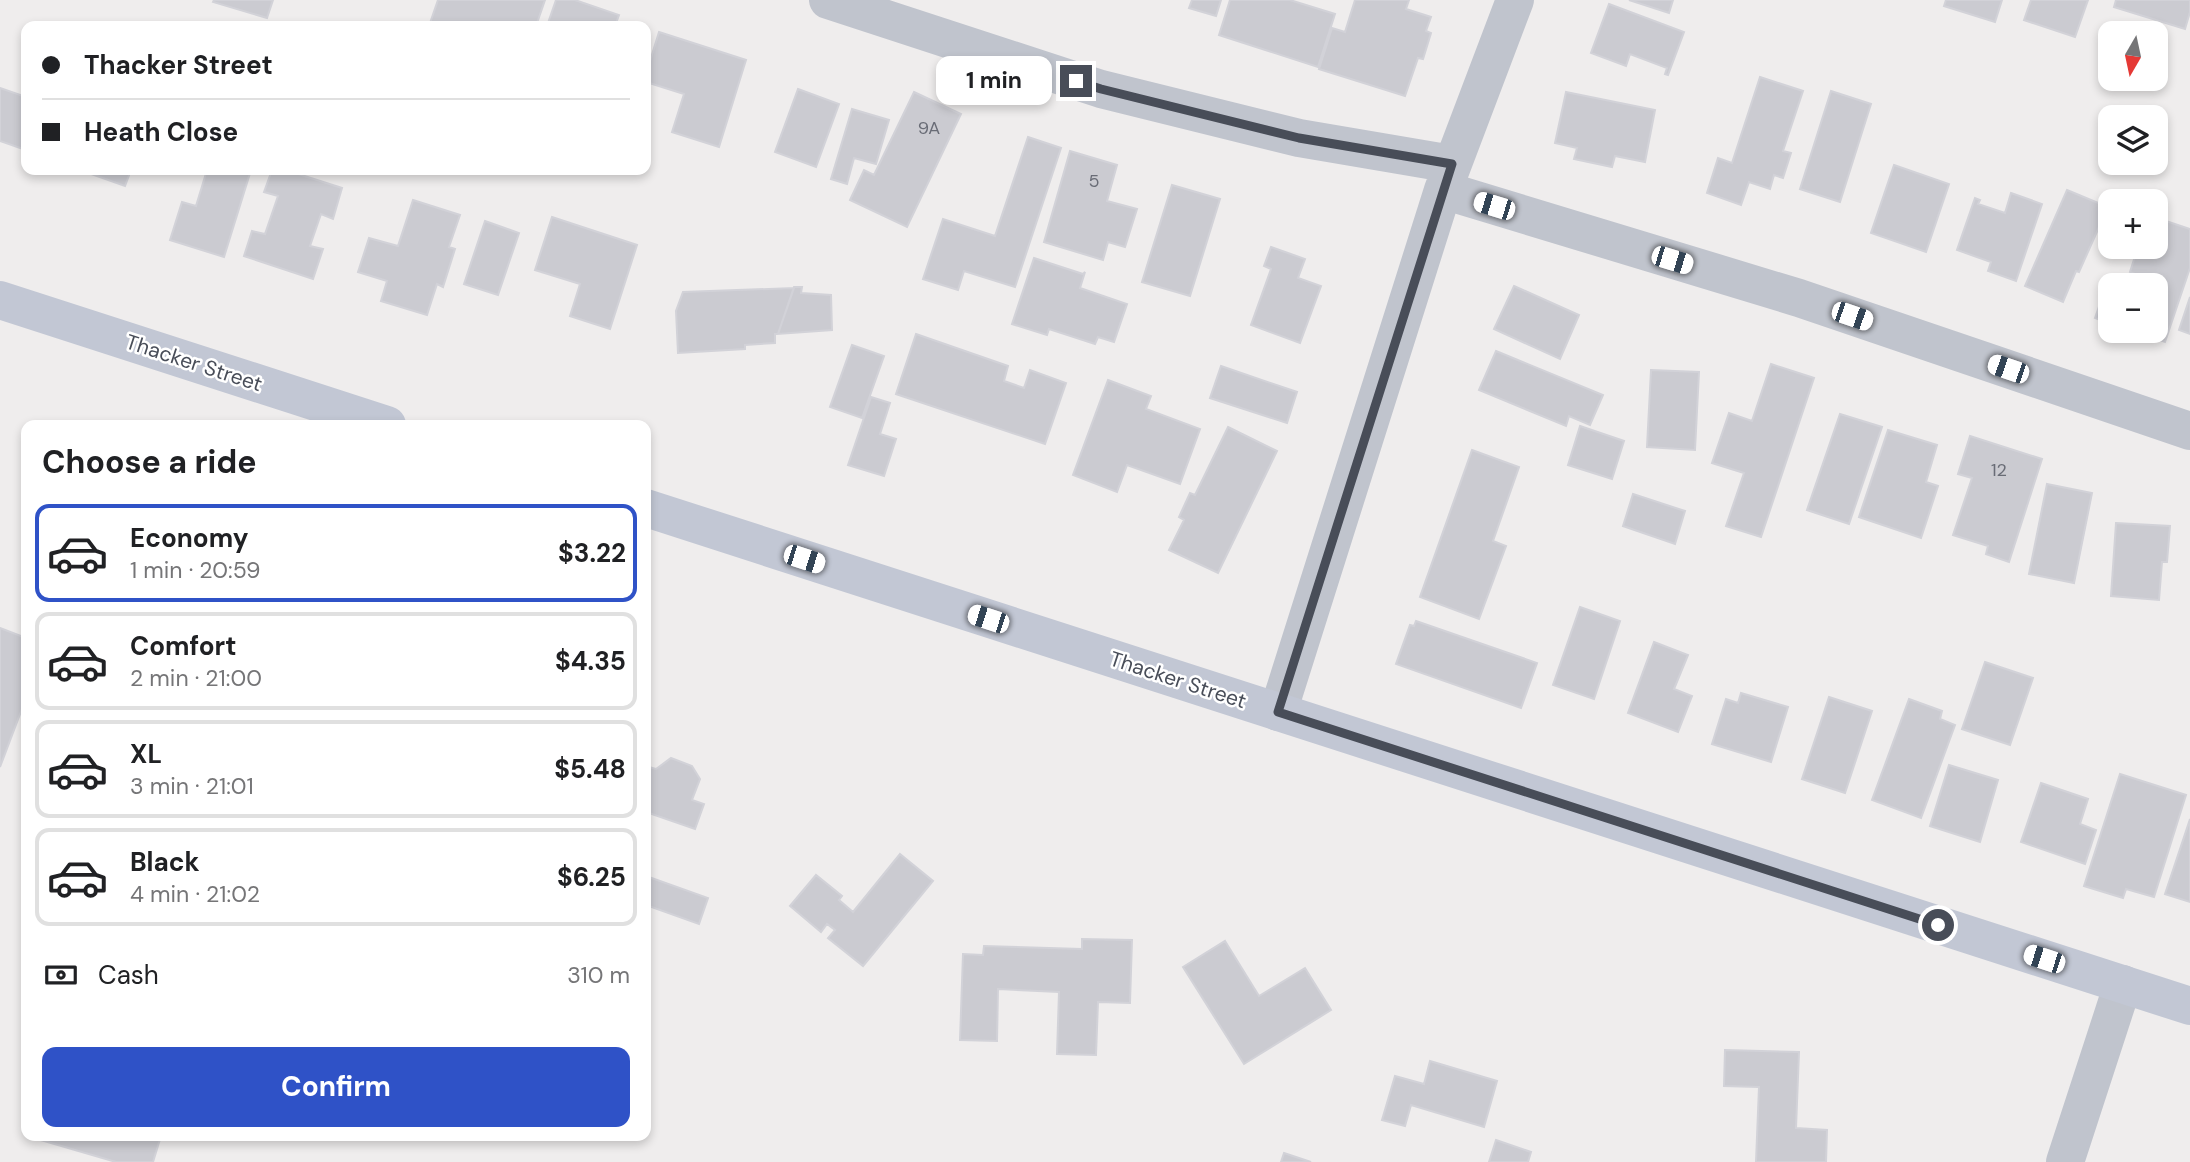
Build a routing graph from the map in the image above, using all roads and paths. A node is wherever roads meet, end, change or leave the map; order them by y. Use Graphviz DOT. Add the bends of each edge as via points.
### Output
graph roads {
  1 [pos="828,0"];
  2 [pos="1515,0"];
  3 [pos="1447,177"];
  4 [pos="0,300"];
  5 [pos="372,420"];
  6 [pos="2190,431"];
  7 [pos="651,510"];
  8 [pos="1278,712"];
  9 [pos="2123,984"];
  10 [pos="2190,1006"];
  11 [pos="2065,1162"];
  1 -- 3 [label="street" via="1101,89"];
  2 -- 3 [label="street"];
  3 -- 6 [label="street"];
  3 -- 8 [label="street"];
  4 -- 5 [label="street, Thacker Street"];
  7 -- 8 [label="street, Thacker Street"];
  8 -- 9 [label="street, Thacker Street"];
  9 -- 10 [label="street, Thacker Street"];
  9 -- 11 [label="street"];
}
